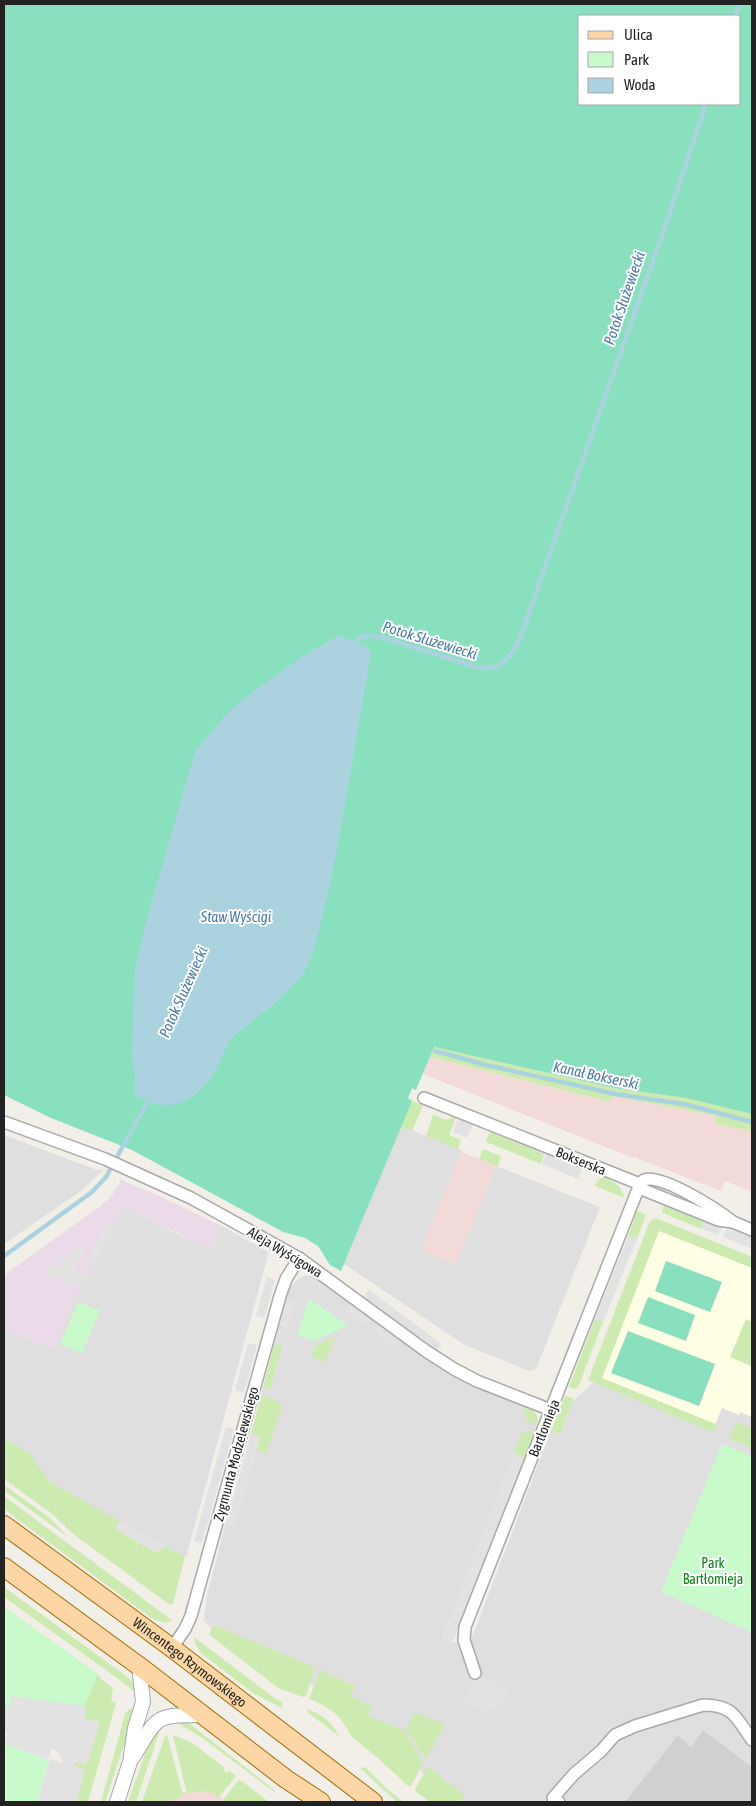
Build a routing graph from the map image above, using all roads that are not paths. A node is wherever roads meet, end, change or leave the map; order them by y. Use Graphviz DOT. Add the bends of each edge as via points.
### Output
graph roads {
  1 [pos="424,1098"];
  2 [pos="4,1122"];
  3 [pos="640,1186"];
  4 [pos="752,1230"];
  5 [pos="299,1258"];
  6 [pos="551,1410"];
  7 [pos="4,1525"];
  8 [pos="4,1567"];
  9 [pos="172,1648"];
  10 [pos="139,1666"];
  11 [pos="475,1673"];
  12 [pos="204,1715"];
  13 [pos="752,1740"];
  14 [pos="130,1762"];
  15 [pos="117,1802"];
  16 [pos="321,1802"];
  17 [pos="373,1802"];
  18 [pos="559,1802"];
  1 -- 3 [label="street, Bokserska"];
  2 -- 5 [label="street, Aleja Wyścigowa" via="124,1167 191,1198"];
  3 -- 4 [label="street, Bokserska" via="650,1178 668,1184 711,1206 732,1222"];
  3 -- 6 [label="street, Bartłomieja"];
  5 -- 6 [label="street, Aleja Wyścigowa" via="442,1362 477,1382"];
  5 -- 9 [label="street, Zygmunta Modzelewskiego" via="280,1296 191,1616"];
  6 -- 11 [label="street, Bartłomieja" via="465,1627 464,1640"];
  7 -- 9 [label="main road, Wincentego Rzymowskiego"];
  8 -- 10 [label="main road"];
  9 -- 17 [label="main road, Wincentego Rzymowskiego"];
  10 -- 12 [label="main road"];
  10 -- 14 [label="street" via="142,1702"];
  12 -- 14 [label="street" via="172,1715 156,1722"];
  12 -- 16 [label="main road"];
  13 -- 18 [label="street" via="731,1712 714,1705 703,1705 635,1726 616,1735 574,1774 553,1798"];
  14 -- 15 [label="street"];
}
